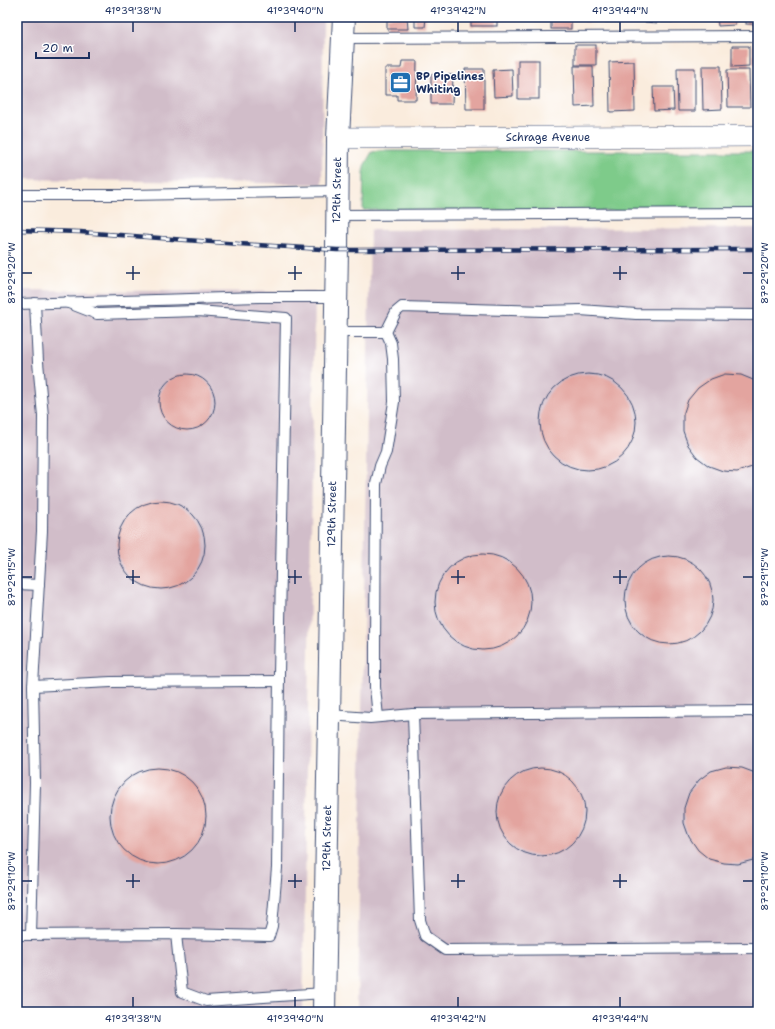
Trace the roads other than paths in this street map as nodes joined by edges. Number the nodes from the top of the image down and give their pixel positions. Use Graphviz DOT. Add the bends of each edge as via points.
graph roads {
  1 [pos="343,27"];
  2 [pos="758,36"];
  3 [pos="758,136"];
  4 [pos="338,138"];
  5 [pos="337,192"];
  6 [pos="17,195"];
  7 [pos="758,213"];
  8 [pos="336,215"];
  9 [pos="335,297"];
  10 [pos="66,302"];
  11 [pos="36,303"];
  12 [pos="17,304"];
  13 [pos="758,315"];
  14 [pos="335,332"];
  15 [pos="386,332"];
  16 [pos="17,584"];
  17 [pos="39,585"];
  18 [pos="279,681"];
  19 [pos="34,686"];
  20 [pos="758,711"];
  21 [pos="413,714"];
  22 [pos="329,715"];
  23 [pos="378,717"];
  24 [pos="176,934"];
  25 [pos="17,935"];
  26 [pos="31,935"];
  27 [pos="758,948"];
  28 [pos="324,1002"];
  1 -- 2 [label="lane"];
  1 -- 4 [label="main road, 129th Street"];
  3 -- 4 [label="street, Schrage Avenue"];
  4 -- 5 [label="main road, 129th Street"];
  5 -- 6 [label="lane"];
  5 -- 8 [label="main road, 129th Street"];
  7 -- 8 [label="lane"];
  8 -- 9 [label="main road, 129th Street"];
  9 -- 10 [label="lane"];
  9 -- 14 [label="main road, 129th Street"];
  10 -- 11 [label="lane"];
  10 -- 18 [label="lane" via="97,314 198,312 286,318"];
  11 -- 12 [label="lane"];
  11 -- 17 [label="lane" via="43,416"];
  13 -- 15 [label="lane" via="402,307 396,312"];
  14 -- 15 [label="lane"];
  14 -- 22 [label="main road, 129th Street"];
  15 -- 23 [label="lane" via="394,359 394,402 386,452 376,484 374,648"];
  16 -- 17 [label="lane"];
  17 -- 19 [label="lane"];
  18 -- 19 [label="lane" via="111,682"];
  18 -- 24 [label="lane" via="277,868 269,936"];
  19 -- 26 [label="lane" via="35,783"];
  20 -- 21 [label="lane"];
  21 -- 23 [label="lane"];
  21 -- 27 [label="lane" via="420,920 425,936 445,950"];
  22 -- 23 [label="lane"];
  22 -- 28 [label="main road, 129th Street"];
  24 -- 26 [label="lane"];
  24 -- 28 [label="lane" via="182,992 206,1001"];
  25 -- 26 [label="lane"];
}
